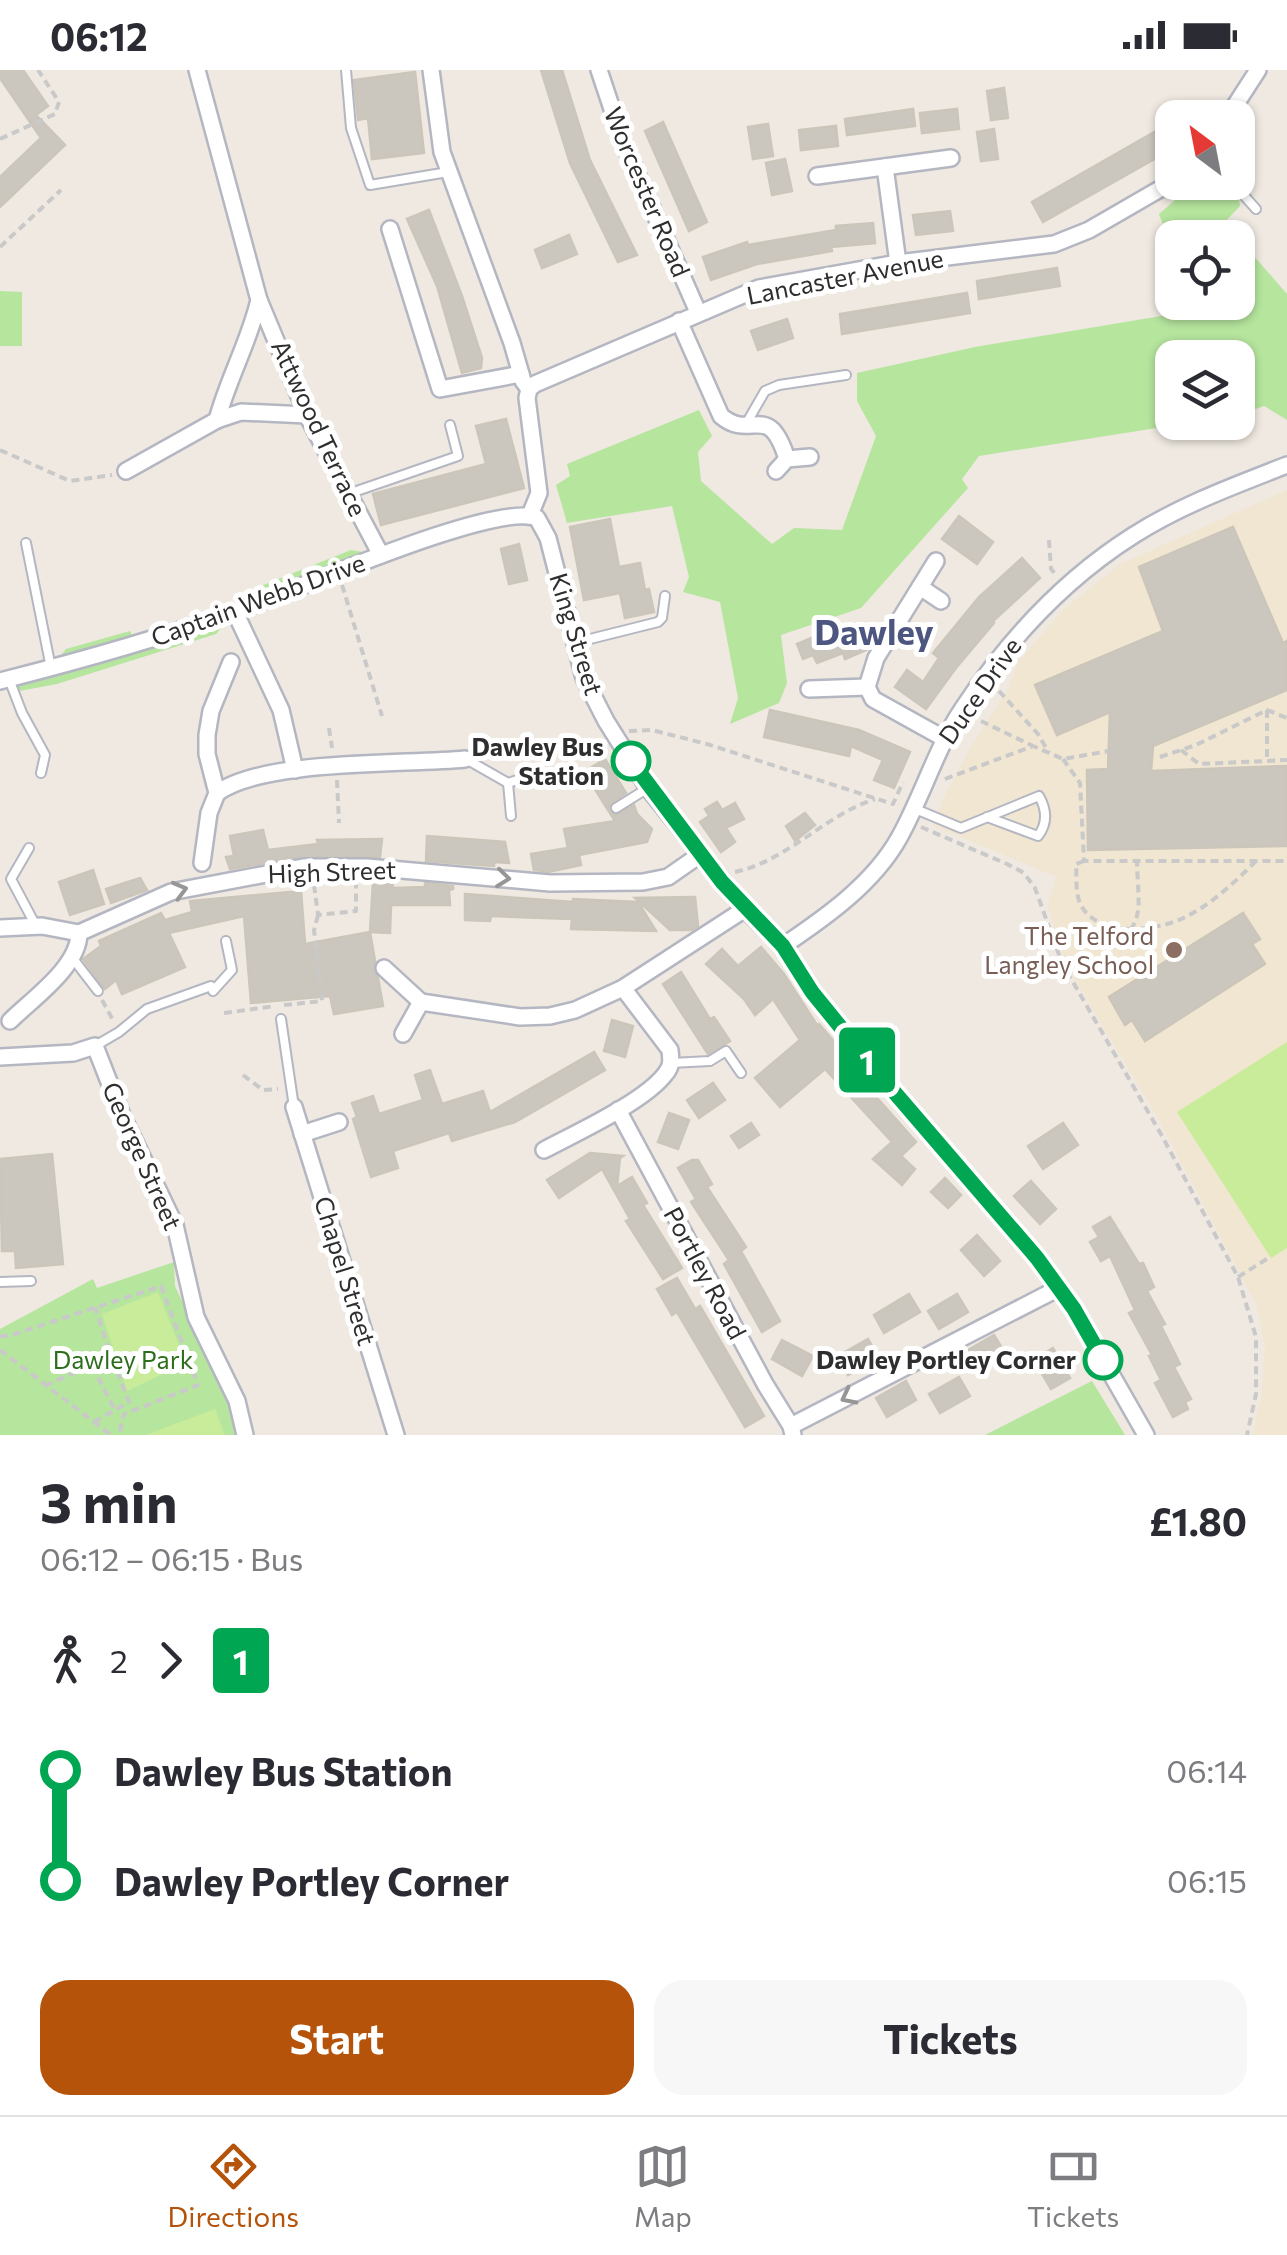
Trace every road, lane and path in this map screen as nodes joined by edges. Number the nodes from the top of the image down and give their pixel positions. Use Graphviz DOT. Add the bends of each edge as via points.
graph roads {
  1 [pos="38,70"];
  2 [pos="197,70"];
  3 [pos="346,70"];
  4 [pos="431,70"];
  5 [pos="599,70"];
  6 [pos="1258,70"];
  7 [pos="1239,100"];
  8 [pos="0,140"];
  9 [pos="950,158"];
  10 [pos="885,167"];
  11 [pos="448,172"];
  12 [pos="816,176"];
  13 [pos="60,190"];
  14 [pos="1155,192"];
  15 [pos="1248,200"];
  16 [pos="1256,209"];
  17 [pos="390,230"];
  18 [pos="0,247"];
  19 [pos="898,263"];
  20 [pos="260,300"];
  21 [pos="698,312"];
  22 [pos="678,320"];
  23 [pos="520,374"];
  24 [pos="846,375"];
  25 [pos="529,389"];
  26 [pos="308,415"];
  27 [pos="218,420"];
  28 [pos="746,424"];
  29 [pos="450,426"];
  30 [pos="0,450"];
  31 [pos="810,457"];
  32 [pos="1287,464"];
  33 [pos="126,472"];
  34 [pos="348,494"];
  35 [pos="522,515"];
  36 [pos="1049,540"];
  37 [pos="26,543"];
  38 [pos="381,555"];
  39 [pos="936,561"];
  40 [pos="338,571"];
  41 [pos="920,587"];
  42 [pos="1066,588"];
  43 [pos="665,596"];
  44 [pos="941,601"];
  45 [pos="235,612"];
  46 [pos="574,644"];
  47 [pos="231,662"];
  48 [pos="51,668"];
  49 [pos="4,680"];
  50 [pos="866,686"];
  51 [pos="810,688"];
  52 [pos="998,691"];
  53 [pos="1267,710"];
  54 [pos="382,716"];
  55 [pos="1287,718"];
  56 [pos="980,721"];
  57 [pos="626,731"];
  58 [pos="945,739"];
  59 [pos="1032,746"];
  60 [pos="1109,750"];
  61 [pos="1182,750"];
  62 [pos="1049,753"];
  63 [pos="1160,757"];
  64 [pos="466,759"];
  65 [pos="1063,759"];
  66 [pos="1287,760"];
  67 [pos="1267,761"];
  68 [pos="326,768"];
  69 [pos="295,770"];
  70 [pos="41,773"];
  71 [pos="528,776"];
  72 [pos="941,781"];
  73 [pos="903,782"];
  74 [pos="508,783"];
  75 [pos="648,788"];
  76 [pos="217,793"];
  77 [pos="875,798"];
  78 [pos="616,808"];
  79 [pos="913,808"];
  80 [pos="511,816"];
  81 [pos="987,817"];
  82 [pos="339,823"];
  83 [pos="921,827"];
  84 [pos="29,848"];
  85 [pos="701,854"];
  86 [pos="1084,861"];
  87 [pos="1137,861"];
  88 [pos="1256,861"];
  89 [pos="1287,861"];
  90 [pos="202,862"];
  91 [pos="733,872"];
  92 [pos="356,878"];
  93 [pos="314,880"];
  94 [pos="745,910"];
  95 [pos="318,915"];
  96 [pos="36,926"];
  97 [pos="0,928"];
  98 [pos="1135,928"];
  99 [pos="78,934"];
  100 [pos="226,942"];
  101 [pos="783,946"];
  102 [pos="71,956"];
  103 [pos="1102,956"];
  104 [pos="384,968"];
  105 [pos="623,988"];
  106 [pos="98,991"];
  107 [pos="421,1002"];
  108 [pos="224,1013"];
  109 [pos="281,1019"];
  110 [pos="10,1021"];
  111 [pos="119,1032"];
  112 [pos="403,1034"];
  113 [pos="95,1046"];
  114 [pos="0,1057"];
  115 [pos="671,1063"];
  116 [pos="741,1073"];
  117 [pos="243,1075"];
  118 [pos="293,1087"];
  119 [pos="294,1107"];
  120 [pos="618,1110"];
  121 [pos="338,1122"];
  122 [pos="302,1134"];
  123 [pos="544,1150"];
  124 [pos="1270,1257"];
  125 [pos="1238,1276"];
  126 [pos="31,1281"];
  127 [pos="0,1282"];
  128 [pos="1060,1288"];
  129 [pos="95,1306"];
  130 [pos="0,1336"];
  131 [pos="0,1350"];
  132 [pos="112,1356"];
  133 [pos="92,1365"];
  134 [pos="45,1386"];
  135 [pos="115,1410"];
  136 [pos="94,1422"];
  137 [pos="792,1430"];
  138 [pos="111,1435"];
  139 [pos="119,1435"];
  140 [pos="246,1435"];
  141 [pos="396,1435"];
  142 [pos="1146,1435"];
  143 [pos="1247,1435"];
  1 -- 8 [label="path" via="59,102 54,114"];
  2 -- 20 [label="street, Attwood Terrace"];
  3 -- 11 [label="lane" via="352,128 370,185"];
  4 -- 11 [label="street"];
  5 -- 21 [label="street, Worcester Road" via="623,142"];
  6 -- 7 [label="street"];
  9 -- 10 [label="street"];
  10 -- 12 [label="street"];
  10 -- 19 [label="street"];
  11 -- 23 [label="street"];
  13 -- 18 [label="path"];
  14 -- 19 [label="street, Lancaster Avenue" via="1054,244"];
  15 -- 16 [label="lane"];
  17 -- 23 [label="street" via="440,389"];
  19 -- 21 [label="street, Lancaster Avenue" via="758,288"];
  20 -- 26 [label="street, Attwood Terrace"];
  20 -- 27 [label="street, Attwood Terrace"];
  21 -- 22 [label="street, Lancaster Avenue"];
  22 -- 25 [label="street, Lancaster Avenue"];
  22 -- 28 [label="street" via="714,406 728,422"];
  23 -- 25 [label="street"];
  24 -- 28 [label="lane" via="765,391"];
  25 -- 35 [label="street" via="539,493"];
  26 -- 27 [label="street" via="241,412"];
  26 -- 34 [label="street, Attwood Terrace"];
  27 -- 33 [label="street"];
  28 -- 31 [label="street" via="780,434 782,465"];
  29 -- 34 [label="lane" via="458,456"];
  30 -- 33 [label="path" via="70,481"];
  32 -- 42 [label="street, Duce Drive" via="1189,498"];
  34 -- 38 [label="street, Attwood Terrace"];
  35 -- 38 [label="street, Captain Webb Drive"];
  35 -- 46 [label="street, King Street" via="538,518 548,538"];
  36 -- 42 [label="path" via="1051,569"];
  37 -- 48 [label="lane"];
  38 -- 40 [label="street, Captain Webb Drive"];
  39 -- 41 [label="street"];
  40 -- 45 [label="street, Captain Webb Drive"];
  40 -- 54 [label="path"];
  41 -- 44 [label="street"];
  41 -- 50 [label="street"];
  42 -- 58 [label="street, Duce Drive" via="1008,646"];
  43 -- 46 [label="lane" via="658,622"];
  45 -- 48 [label="street, Captain Webb Drive"];
  45 -- 69 [label="street" via="280,710"];
  46 -- 75 [label="street, King Street" via="589,690"];
  47 -- 76 [label="street" via="207,735"];
  48 -- 49 [label="street, Captain Webb Drive"];
  49 -- 70 [label="lane" via="45,755"];
  50 -- 51 [label="street"];
  50 -- 58 [label="street" via="873,699"];
  52 -- 62 [label="path"];
  53 -- 55 [label="path"];
  53 -- 61 [label="path"];
  53 -- 67 [label="path"];
  56 -- 59 [label="path"];
  57 -- 77 [label="path" via="652,730 707,744"];
  58 -- 79 [label="street, Duce Drive"];
  59 -- 62 [label="path"];
  59 -- 72 [label="path"];
  60 -- 65 [label="path"];
  61 -- 63 [label="path"];
  61 -- 67 [label="path" via="1199,764"];
  62 -- 65 [label="path"];
  64 -- 68 [label="street"];
  64 -- 74 [label="lane"];
  65 -- 86 [label="path" via="1080,783"];
  66 -- 67 [label="path"];
  68 -- 69 [label="street"];
  68 -- 82 [label="path" via="338,778"];
  69 -- 76 [label="street" via="238,780"];
  71 -- 74 [label="lane"];
  73 -- 77 [label="path" via="893,804"];
  74 -- 80 [label="lane"];
  75 -- 78 [label="lane"];
  75 -- 85 [label="street, King Street"];
  76 -- 90 [label="street"];
  77 -- 91 [label="path" via="828,820 790,850"];
  79 -- 81 [label="lane" via="961,828"];
  79 -- 101 [label="street, Duce Drive" via="868,879"];
  81 -- 81 [label="lane" via="1039,796 1045,808 1038,836"];
  83 -- 125 [label="path" via="1024,873 1035,888 1062,963"];
  84 -- 96 [label="lane" via="10,879"];
  85 -- 94 [label="street, King Street"];
  99 -- 85 [label="street, High Street, one-way" via="171,892 303,867 550,883 643,882 668,878"];
  86 -- 87 [label="path"];
  86 -- 98 [label="path" via="1076,864 1083,909 1112,927"];
  87 -- 88 [label="path"];
  87 -- 98 [label="path"];
  88 -- 89 [label="path"];
  88 -- 98 [label="path" via="1180,920"];
  92 -- 95 [label="path" via="356,910"];
  93 -- 95 [label="path"];
  94 -- 101 [label="street, King Street"];
  94 -- 105 [label="street"];
  95 -- 108 [label="path" via="322,1001"];
  96 -- 97 [label="street"];
  96 -- 99 [label="street"];
  98 -- 103 [label="path"];
  99 -- 102 [label="street"];
  100 -- 111 [label="lane" via="232,970 212,988 147,1009"];
  101 -- 128 [label="street, King Street" via="812,992"];
  102 -- 106 [label="lane"];
  102 -- 110 [label="street"];
  104 -- 107 [label="street"];
  105 -- 107 [label="street" via="550,1016"];
  105 -- 115 [label="street" via="670,1050"];
  106 -- 111 [label="path"];
  107 -- 112 [label="street"];
  109 -- 118 [label="lane"];
  111 -- 113 [label="lane"];
  113 -- 114 [label="street" via="73,1054"];
  113 -- 140 [label="street, George Street" via="176,1225 196,1316"];
  115 -- 116 [label="lane" via="710,1061 726,1051"];
  115 -- 120 [label="street"];
  117 -- 118 [label="path" via="263,1090"];
  118 -- 119 [label="lane"];
  119 -- 122 [label="street, Chapel Street"];
  120 -- 123 [label="street"];
  120 -- 137 [label="street, Portley Road"];
  121 -- 122 [label="street"];
  122 -- 141 [label="street, Chapel Street"];
  124 -- 125 [label="path"];
  125 -- 143 [label="path" via="1257,1350"];
  126 -- 127 [label="lane"];
  128 -- 137 [label="street, one-way"];
  128 -- 142 [label="street, King Street"];
  129 -- 130 [label="path"];
  129 -- 132 [label="path"];
  129 -- 139 [label="path" via="161,1286 198,1385 124,1414"];
  131 -- 134 [label="path"];
  132 -- 133 [label="path"];
  132 -- 135 [label="path" via="129,1402"];
  133 -- 134 [label="path"];
  133 -- 135 [label="path"];
  134 -- 136 [label="path"];
  135 -- 136 [label="path"];
  136 -- 138 [label="path"];
}
